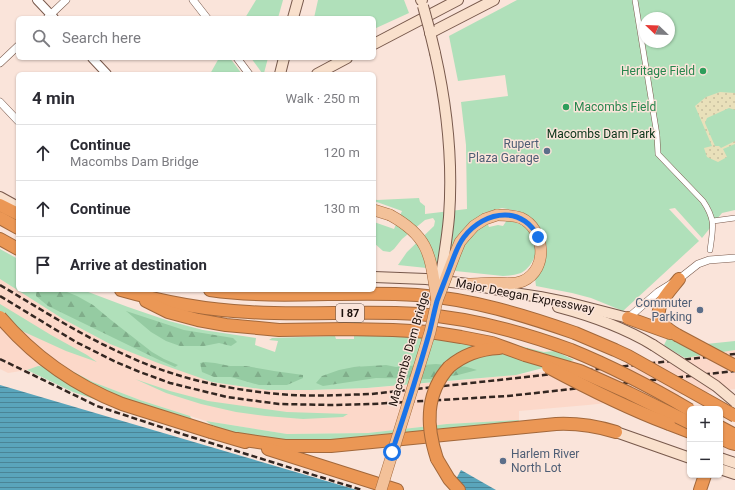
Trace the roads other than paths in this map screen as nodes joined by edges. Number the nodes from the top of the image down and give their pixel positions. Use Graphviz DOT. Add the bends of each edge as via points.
graph roads {
  1 [pos="37,0"];
  2 [pos="66,0"];
  3 [pos="193,0"];
  4 [pos="298,0"];
  5 [pos="458,0"];
  6 [pos="494,0"];
  7 [pos="635,0"];
  8 [pos="422,2"];
  9 [pos="49,16"];
  10 [pos="51,16"];
  11 [pos="205,16"];
  12 [pos="294,16"];
  13 [pos="430,31"];
  14 [pos="376,43"];
  15 [pos="16,48"];
  16 [pos="94,60"];
  17 [pos="238,60"];
  18 [pos="284,60"];
  19 [pos="340,60"];
  20 [pos="0,63"];
  21 [pos="105,72"];
  22 [pos="247,72"];
  23 [pos="280,72"];
  24 [pos="320,72"];
  25 [pos="0,102"];
  26 [pos="16,119"];
  27 [pos="0,197"];
  28 [pos="0,205"];
  29 [pos="16,206"];
  30 [pos="376,211"];
  31 [pos="16,213"];
  32 [pos="0,218"];
  33 [pos="735,218"];
  34 [pos="713,222"];
  35 [pos="16,227"];
  36 [pos="0,239"];
  37 [pos="16,248"];
  38 [pos="710,250"];
  39 [pos="735,258"];
  40 [pos="376,277"];
  41 [pos="679,279"];
  42 [pos="468,284"];
  43 [pos="126,292"];
  44 [pos="128,292"];
  45 [pos="230,292"];
  46 [pos="514,293"];
  47 [pos="437,301"];
  48 [pos="0,317"];
  49 [pos="628,318"];
  50 [pos="661,326"];
  51 [pos="430,332"];
  52 [pos="508,348"];
  53 [pos="526,354"];
  54 [pos="735,366"];
  55 [pos="735,402"];
  56 [pos="687,408"];
  57 [pos="735,416"];
  58 [pos="687,422"];
  59 [pos="723,429"];
  60 [pos="687,431"];
  61 [pos="616,432"];
  62 [pos="735,435"];
  63 [pos="237,439"];
  64 [pos="723,439"];
  65 [pos="735,444"];
  66 [pos="723,445"];
  67 [pos="735,449"];
  68 [pos="687,457"];
  69 [pos="723,459"];
  70 [pos="735,463"];
  71 [pos="723,469"];
  72 [pos="735,474"];
  73 [pos="704,478"];
  74 [pos="381,490"];
  75 [pos="397,490"];
  76 [pos="460,490"];
  77 [pos="700,490"];
  1 -- 9 [label="street"];
  2 -- 10 [label="street"];
  3 -- 11 [label="street"];
  4 -- 12 [label="main road"];
  5 -- 14 [label="main road"];
  6 -- 13 [label="main road"];
  7 -- 34 [label="street" via="658,154 703,201"];
  8 -- 13 [label="main road, Macombs Dam Bridge, bridge"];
  13 -- 47 [label="main road, Macombs Dam Bridge, bridge" via="441,81 450,154 448,223"];
  15 -- 20 [label="street"];
  16 -- 21 [label="street"];
  17 -- 22 [label="street"];
  18 -- 23 [label="main road"];
  19 -- 24 [label="main road"];
  25 -- 26 [label="street"];
  27 -- 29 [label="main road"];
  28 -- 31 [label="highway"];
  30 -- 47 [label="main road, bridge" via="390,215 409,227 424,245 429,256"];
  32 -- 35 [label="highway"];
  33 -- 34 [label="street"];
  34 -- 38 [label="street"];
  36 -- 37 [label="highway"];
  39 -- 41 [label="street" via="709,260 698,264"];
  40 -- 42 [label="main road, Major Deegan Expressway"];
  41 -- 49 [label="street" via="658,292"];
  41 -- 50 [label="highway" via="663,299 659,309"];
  42 -- 46 [label="main road, Major Deegan Expressway"];
  42 -- 47 [label="main road, bridge" via="519,282 528,278 538,265 541,255 541,247 533,228 521,218 509,215 497,215 479,222 460,242"];
  43 -- 51 [label="highway" via="168,312 219,324 271,329"];
  44 -- 56 [label="highway, I 87, bridge" via="219,310 392,313 469,321 571,350 621,372"];
  45 -- 57 [label="highway, Major Deegan Expressway / I 87, bridge" via="265,295 417,295 496,309 542,322 615,350"];
  46 -- 49 [label="main road, Major Deegan Expressway" via="570,303"];
  46 -- 55 [label="main road, bridge" via="606,322 631,333 716,386"];
  47 -- 51 [label="main road, Macombs Dam Bridge, bridge"];
  48 -- 63 [label="highway, bridge" via="37,354 85,387 122,404"];
  49 -- 50 [label="highway"];
  50 -- 54 [label="highway, bridge"];
  51 -- 52 [label="highway"];
  51 -- 74 [label="main road, Macombs Dam Bridge, bridge"];
  52 -- 53 [label="highway"];
  52 -- 76 [label="highway, bridge" via="478,351 462,357 442,374 434,390 429,420 433,445 442,468"];
  53 -- 58 [label="highway, bridge" via="580,371"];
  53 -- 60 [label="highway, bridge" via="577,383"];
  59 -- 62 [label="highway"];
  61 -- 63 [label="highway" via="588,425 556,424 318,447 285,446"];
  61 -- 68 [label="main road"];
  63 -- 75 [label="highway"];
  64 -- 65 [label="highway"];
  66 -- 67 [label="highway"];
  69 -- 70 [label="main road"];
  71 -- 72 [label="main road"];
  73 -- 77 [label="highway"];
}
